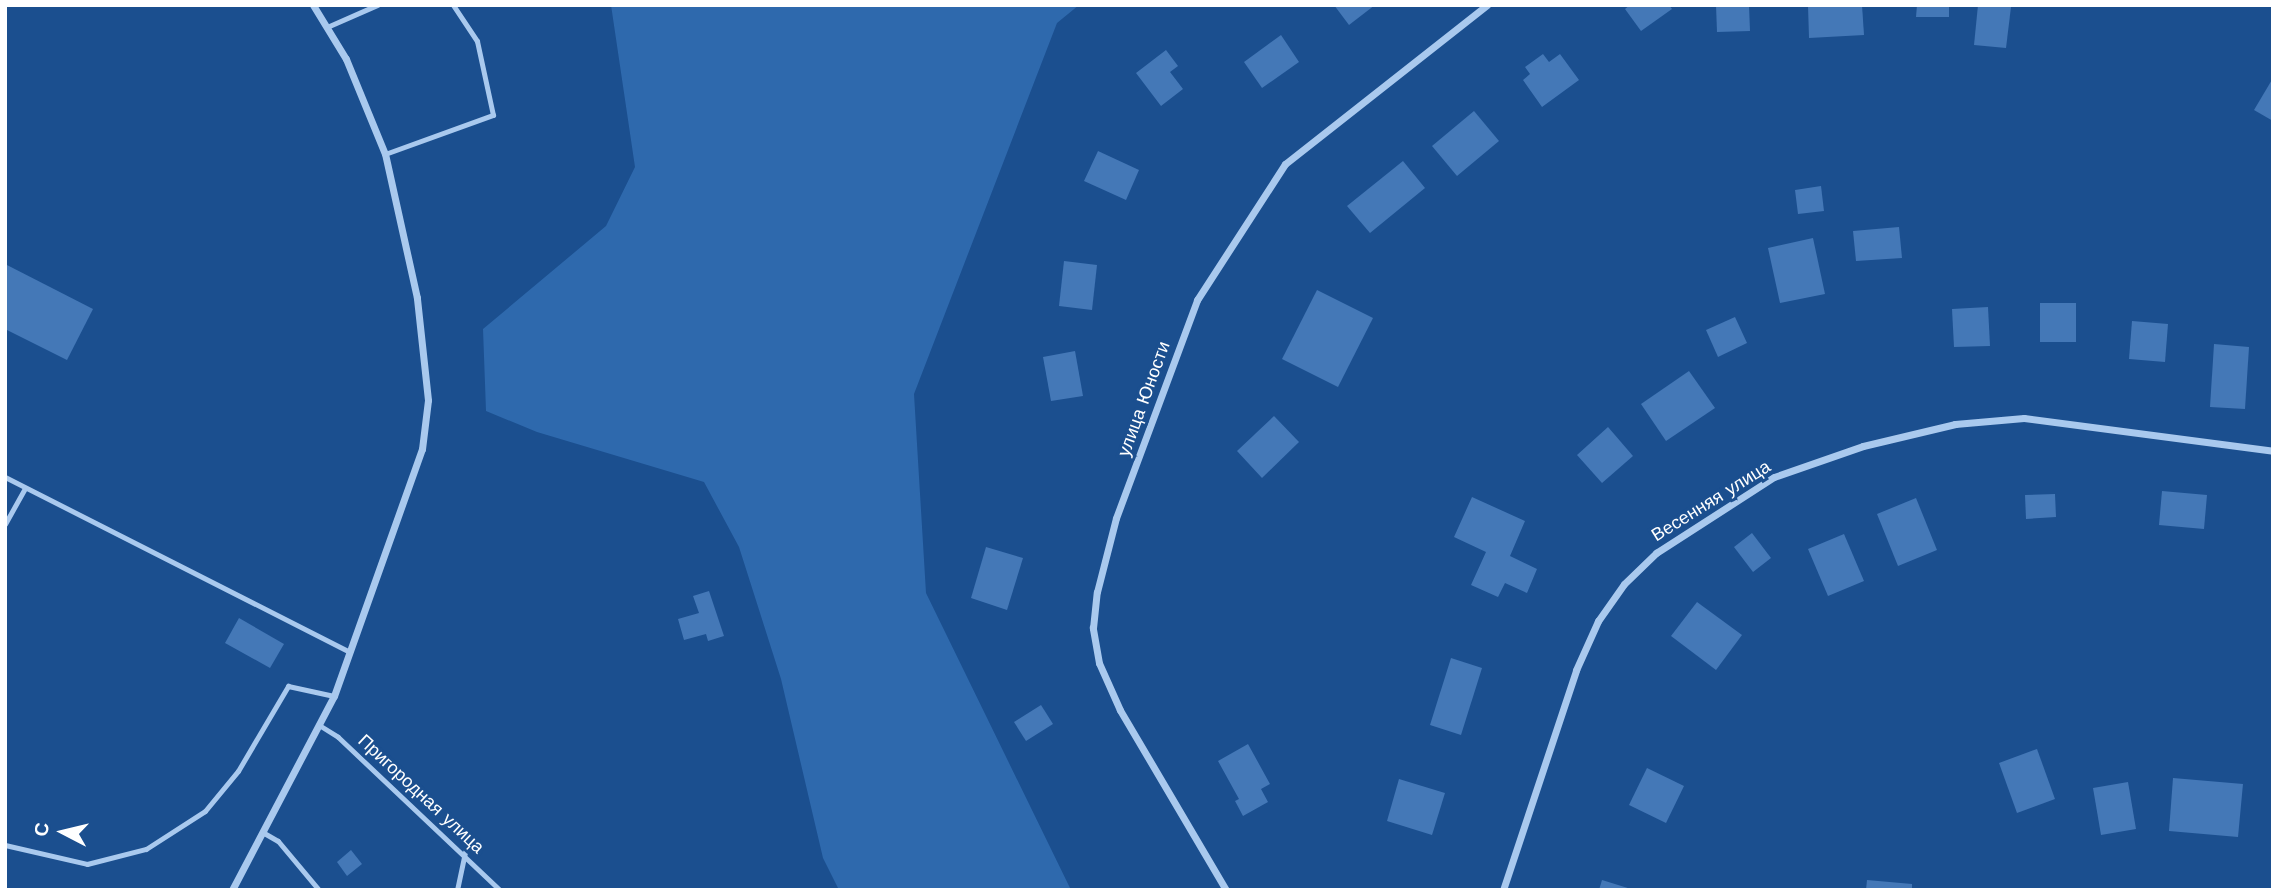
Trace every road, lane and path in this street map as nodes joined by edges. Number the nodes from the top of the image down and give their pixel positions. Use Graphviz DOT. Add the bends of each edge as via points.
graph roads {
  1 [pos="313,5"];
  2 [pos="376,5"];
  3 [pos="453,5"];
  4 [pos="1487,5"];
  5 [pos="327,27"];
  6 [pos="385,154"];
  7 [pos="2273,451"];
  8 [pos="5,477"];
  9 [pos="25,488"];
  10 [pos="5,524"];
  11 [pos="348,651"];
  12 [pos="334,696"];
  13 [pos="318,725"];
  14 [pos="264,834"];
  15 [pos="5,845"];
  16 [pos="465,852"];
  17 [pos="232,890"];
  18 [pos="318,890"];
  19 [pos="457,890"];
  20 [pos="500,890"];
  21 [pos="1226,890"];
  22 [pos="1503,890"];
  1 -- 5 [label="street"];
  2 -- 5 [label="lane"];
  3 -- 6 [label="lane" via="477,41 493,116"];
  4 -- 21 [label="street, улица Юности" via="1285,164 1197,300 1116,518 1097,592 1093,628 1099,663 1120,710"];
  5 -- 6 [label="street"];
  6 -- 11 [label="street" via="417,298 428,400 422,449"];
  7 -- 22 [label="street, Весенняя улица" via="2024,418 1955,424 1863,446 1774,477 1656,552 1624,584 1598,621 1576,670"];
  8 -- 9 [label="lane"];
  9 -- 10 [label="lane"];
  9 -- 11 [label="lane"];
  11 -- 12 [label="street"];
  12 -- 13 [label="street"];
  12 -- 15 [label="lane" via="288,686 238,771 205,811 146,849 87,864"];
  13 -- 14 [label="street"];
  13 -- 16 [label="lane, Пригородная улица" via="338,737"];
  14 -- 17 [label="street"];
  14 -- 18 [label="lane" via="278,841"];
  16 -- 19 [label="lane"];
  16 -- 20 [label="lane, Пригородная улица"];
}
